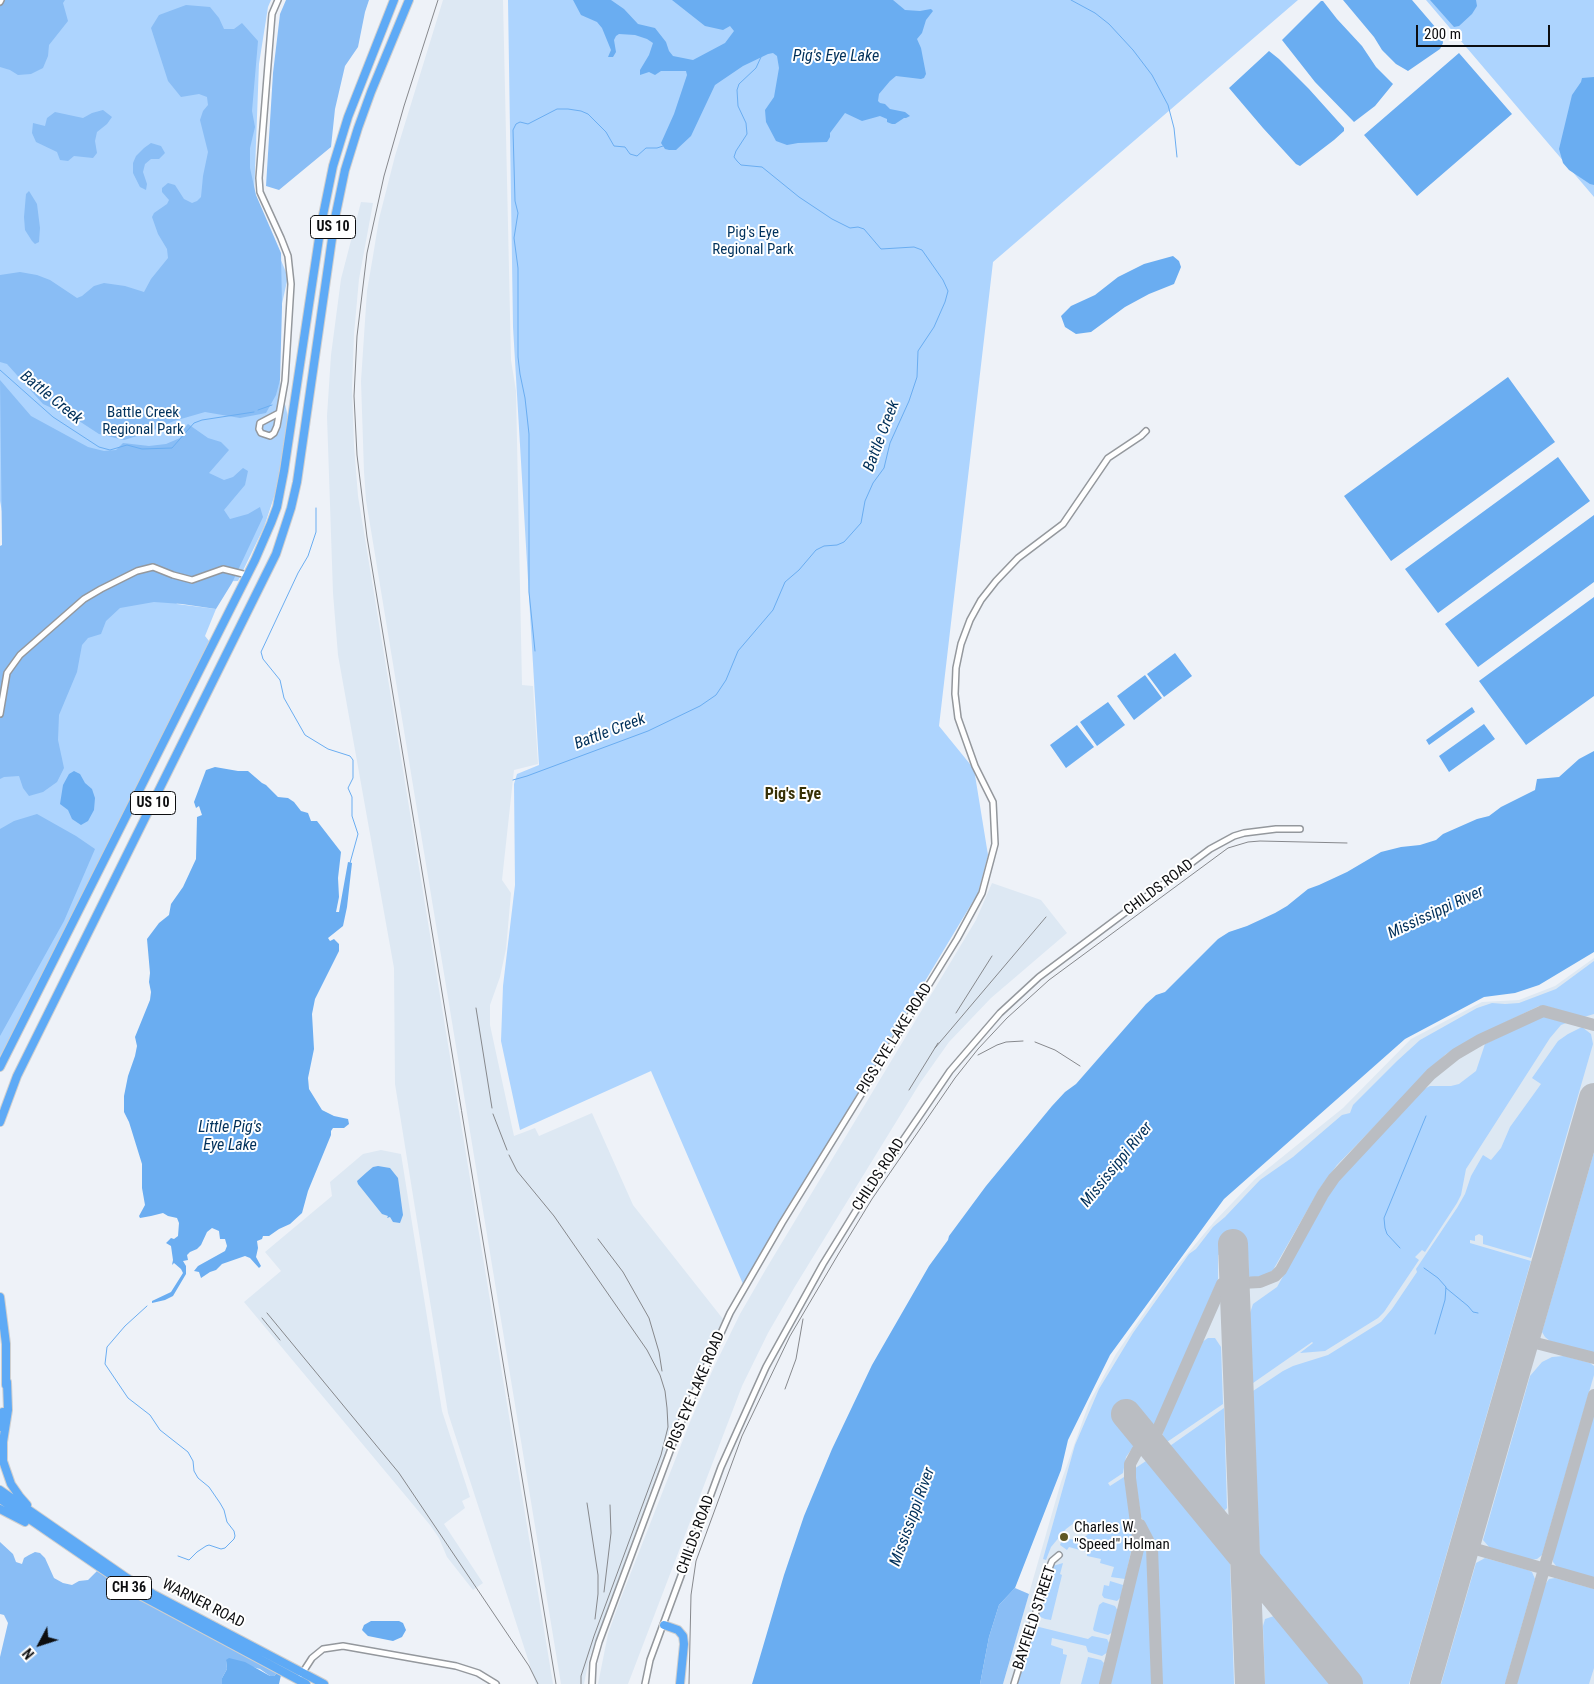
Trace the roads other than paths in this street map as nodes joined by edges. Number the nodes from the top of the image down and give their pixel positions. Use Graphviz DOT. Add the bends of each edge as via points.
graph roads {
  1 [pos="278,0"];
  2 [pos="394,0"];
  3 [pos="409,0"];
  4 [pos="279,414"];
  5 [pos="1146,431"];
  6 [pos="247,576"];
  7 [pos="0,714"];
  8 [pos="1300,829"];
  9 [pos="0,1067"];
  10 [pos="0,1122"];
  11 [pos="0,1297"];
  12 [pos="7,1382"];
  13 [pos="0,1427"];
  14 [pos="0,1490"];
  15 [pos="0,1499"];
  16 [pos="0,1509"];
  17 [pos="52,1535"];
  18 [pos="74,1541"];
  19 [pos="1059,1555"];
  20 [pos="664,1625"];
  21 [pos="302,1679"];
  22 [pos="324,1684"];
  23 [pos="496,1684"];
  24 [pos="592,1684"];
  25 [pos="645,1684"];
  26 [pos="680,1684"];
  27 [pos="1014,1684"];
  1 -- 4 [label="street" via="272,14 259,178 260,192 288,256 291,284 286,372"];
  2 -- 6 [label="highway, US 10" via="348,117 332,173 277,507"];
  3 -- 10 [label="highway, US 10" via="371,92 345,170 335,218 297,482 280,540 265,579 17,1076"];
  4 -- 4 [label="street" via="260,423 261,433 273,435"];
  5 -- 24 [label="street, PIGS EYE LAKE ROAD" via="1108,458 1062,524 1018,558 981,600 970,620 956,668 955,694 958,718 975,766 993,802 995,844 982,892 730,1313 679,1427 598,1642"];
  6 -- 7 [label="street" via="223,569 192,580 153,567 137,571 101,589 84,599 20,655 7,673"];
  6 -- 9 [label="highway, US 10"];
  8 -- 20 [label="street, CHILDS ROAD" via="1244,833 1210,849 1038,977 966,1050 868,1190 774,1351 721,1467"];
  11 -- 12 [label="highway"];
  12 -- 13 [label="highway"];
  12 -- 18 [label="highway" via="8,1410 3,1453 8,1478 25,1503"];
  14 -- 18 [label="highway, WARNER ROAD / CH 36"];
  15 -- 17 [label="highway, WARNER ROAD / CH 36"];
  16 -- 17 [label="highway"];
  17 -- 21 [label="highway, WARNER ROAD / CH 36" via="148,1600"];
  18 -- 21 [label="highway, WARNER ROAD / CH 36" via="153,1594"];
  19 -- 27 [label="street, BAYFIELD STREET" via="1050,1566"];
  20 -- 25 [label="street, CHILDS ROAD"];
  20 -- 26 [label="highway" via="678,1630 683,1636"];
  21 -- 22 [label="highway, WARNER ROAD / CH 36"];
  21 -- 23 [label="street" via="312,1658 323,1649 343,1646 456,1666 478,1673"];
}
